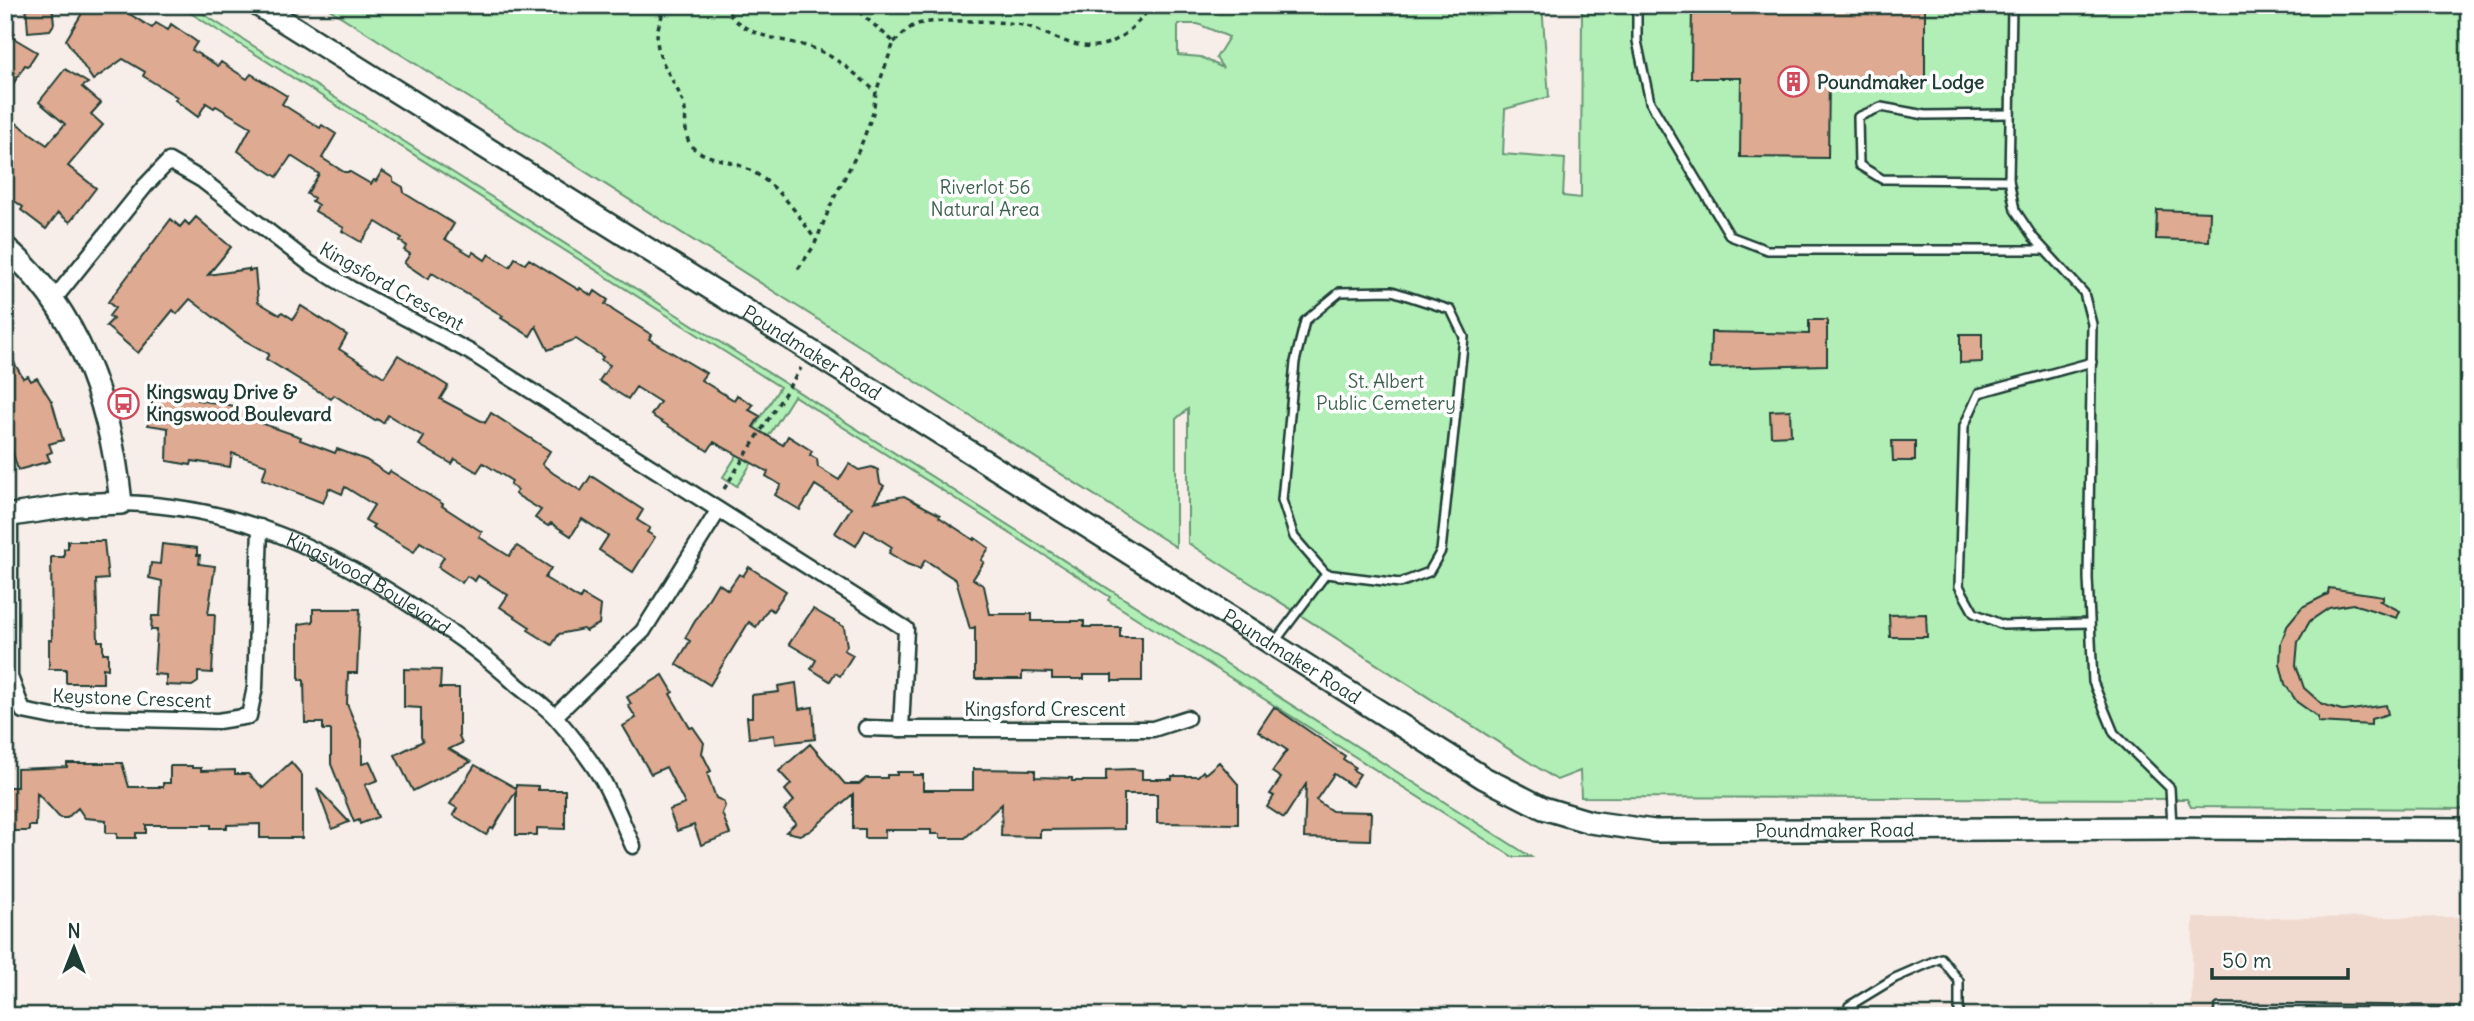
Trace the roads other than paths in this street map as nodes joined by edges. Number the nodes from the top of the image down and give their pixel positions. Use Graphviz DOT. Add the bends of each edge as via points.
graph roads {
  1 [pos="258,5"];
  2 [pos="1637,5"];
  3 [pos="2012,5"];
  4 [pos="2010,114"];
  5 [pos="2009,180"];
  6 [pos="5,247"];
  7 [pos="2044,250"];
  8 [pos="54,299"];
  9 [pos="2092,362"];
  10 [pos="121,503"];
  11 [pos="718,511"];
  12 [pos="7,516"];
  13 [pos="260,527"];
  14 [pos="1326,574"];
  15 [pos="2090,623"];
  16 [pos="1274,643"];
  17 [pos="555,716"];
  18 [pos="1187,718"];
  19 [pos="866,728"];
  20 [pos="901,729"];
  21 [pos="2172,828"];
  22 [pos="2469,829"];
  23 [pos="633,846"];
  24 [pos="1849,1006"];
  25 [pos="2469,1011"];
  26 [pos="1959,1016"];
  27 [pos="2218,1016"];
  1 -- 16 [label="street, Poundmaker Road"];
  2 -- 7 [label="lane" via="1637,41 1650,102 1730,236 1767,250"];
  3 -- 4 [label="lane"];
  4 -- 5 [label="lane"];
  4 -- 5 [label="lane" via="1925,115 1881,107 1858,117 1859,164 1882,180"];
  5 -- 7 [label="lane" via="2015,210"];
  6 -- 8 [label="street"];
  7 -- 9 [label="lane" via="2084,293 2092,324"];
  8 -- 10 [label="street" via="97,386 113,445"];
  8 -- 11 [label="street, Kingsford Crescent" via="169,161 202,180 340,283 470,352"];
  9 -- 15 [label="lane"];
  9 -- 15 [label="lane" via="1979,393 1964,426 1959,586 1974,613 2003,625"];
  10 -- 12 [label="street, Kingswood Boulevard"];
  10 -- 13 [label="street, Kingswood Boulevard" via="193,510"];
  11 -- 17 [label="street" via="643,631"];
  11 -- 20 [label="street, Kingsford Crescent" via="906,629"];
  12 -- 13 [label="street, Keystone Crescent" via="10,677 23,711 53,718 218,720 249,716 255,687"];
  13 -- 17 [label="street, Kingswood Boulevard" via="358,571 487,657"];
  14 -- 14 [label="lane" via="1401,583 1429,572 1441,551 1464,337 1451,310 1392,291 1340,292 1305,321 1295,362 1282,500 1294,537"];
  14 -- 16 [label="lane"];
  15 -- 21 [label="lane" via="2093,682 2114,733 2170,788"];
  16 -- 21 [label="street, Poundmaker Road" via="1484,778 1543,808 1590,822 1654,831"];
  17 -- 23 [label="street, Kingswood Boulevard" via="602,779"];
  18 -- 20 [label="street, Kingsford Crescent" via="1153,729"];
  19 -- 20 [label="street, Kingsford Crescent"];
  21 -- 22 [label="street, Poundmaker Road"];
  24 -- 26 [label="lane" via="1895,978 1941,958 1959,981"];
  25 -- 27 [label="lane" via="2218,1008"];
}
